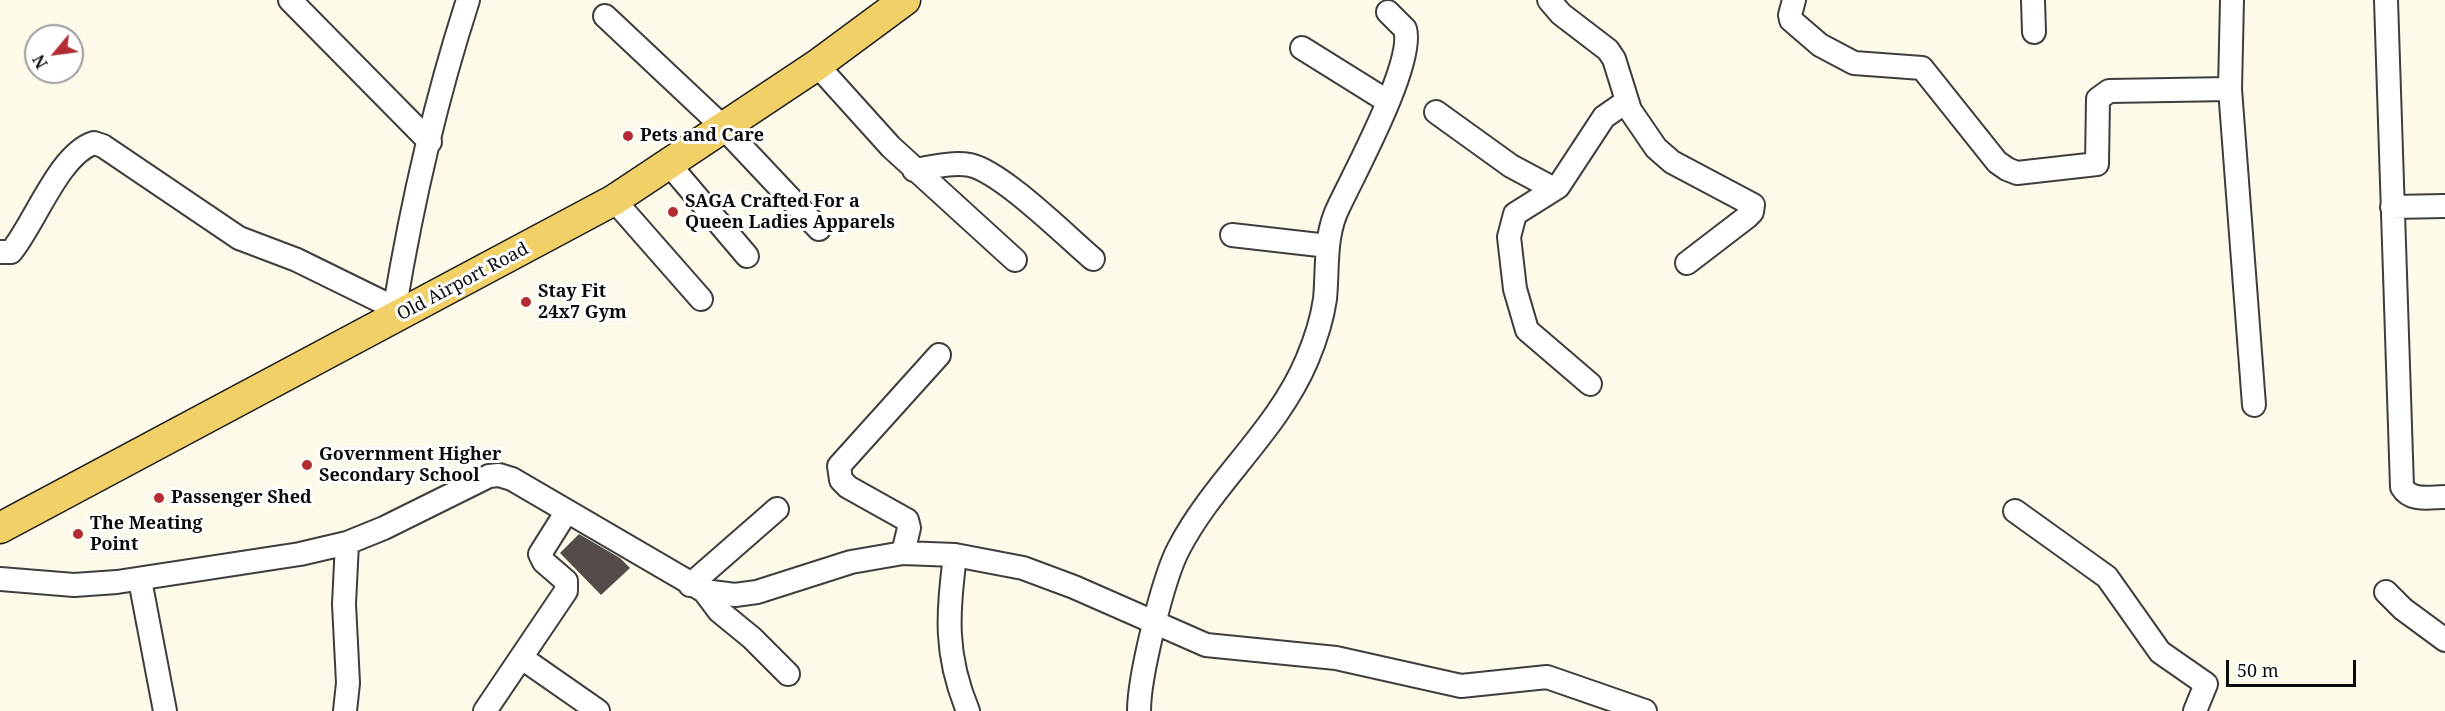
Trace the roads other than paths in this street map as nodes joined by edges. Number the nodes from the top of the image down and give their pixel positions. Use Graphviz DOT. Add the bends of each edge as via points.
graph roads {
  1 [pos="290,0"];
  2 [pos="468,0"];
  3 [pos="904,0"];
  4 [pos="1549,0"];
  5 [pos="1794,0"];
  6 [pos="2033,0"];
  7 [pos="2232,0"];
  8 [pos="2386,0"];
  9 [pos="1388,12"];
  10 [pos="605,16"];
  11 [pos="2034,32"];
  12 [pos="1302,48"];
  13 [pos="816,66"];
  14 [pos="2230,89"];
  15 [pos="1387,100"];
  16 [pos="1627,101"];
  17 [pos="1436,112"];
  18 [pos="722,126"];
  19 [pos="430,142"];
  20 [pos="668,163"];
  21 [pos="915,170"];
  22 [pos="1554,189"];
  23 [pos="614,200"];
  24 [pos="2445,206"];
  25 [pos="2392,207"];
  26 [pos="819,229"];
  27 [pos="1232,235"];
  28 [pos="1328,246"];
  29 [pos="0,252"];
  30 [pos="747,256"];
  31 [pos="1093,259"];
  32 [pos="1015,260"];
  33 [pos="1687,263"];
  34 [pos="701,299"];
  35 [pos="400,310"];
  36 [pos="939,355"];
  37 [pos="1590,384"];
  38 [pos="2254,405"];
  39 [pos="2445,497"];
  40 [pos="777,509"];
  41 [pos="567,511"];
  42 [pos="2015,512"];
  43 [pos="0,528"];
  44 [pos="347,543"];
  45 [pos="903,552"];
  46 [pos="955,555"];
  47 [pos="0,579"];
  48 [pos="140,580"];
  49 [pos="697,588"];
  50 [pos="2386,592"];
  51 [pos="1156,623"];
  52 [pos="2445,640"];
  53 [pos="522,658"];
  54 [pos="788,674"];
  55 [pos="165,711"];
  56 [pos="345,711"];
  57 [pos="485,711"];
  58 [pos="597,711"];
  59 [pos="968,711"];
  60 [pos="1139,711"];
  61 [pos="1645,711"];
  62 [pos="2195,711"];
  1 -- 19 [label="street"];
  2 -- 19 [label="street"];
  3 -- 13 [label="main road, Old Airport Road"];
  4 -- 16 [label="street" via="1608,50"];
  5 -- 14 [label="street" via="1791,20 1834,54 1865,66 1922,68 1997,162 2017,173 2097,164 2098,99 2109,91"];
  6 -- 11 [label="street"];
  7 -- 14 [label="street"];
  8 -- 25 [label="street"];
  9 -- 15 [label="street" via="1407,36"];
  10 -- 18 [label="street"];
  12 -- 15 [label="street"];
  13 -- 18 [label="main road, Old Airport Road"];
  13 -- 21 [label="street"];
  14 -- 38 [label="street"];
  15 -- 28 [label="street" via="1372,142 1338,207"];
  16 -- 22 [label="street" via="1604,117"];
  16 -- 33 [label="street" via="1646,135 1672,162 1753,205 1747,217"];
  17 -- 22 [label="street" via="1511,166"];
  18 -- 20 [label="main road, Old Airport Road"];
  18 -- 26 [label="street"];
  19 -- 35 [label="street" via="405,238"];
  20 -- 23 [label="main road, Old Airport Road"];
  20 -- 30 [label="street"];
  21 -- 31 [label="street" via="955,164 982,169"];
  21 -- 32 [label="street"];
  22 -- 37 [label="street" via="1515,214 1511,221 1515,289 1527,330"];
  23 -- 34 [label="street"];
  23 -- 35 [label="main road, Old Airport Road"];
  24 -- 25 [label="street"];
  25 -- 39 [label="street" via="2402,487 2414,497"];
  27 -- 28 [label="street"];
  28 -- 51 [label="street" via="1324,302 1307,360 1281,409 1179,549"];
  29 -- 35 [label="street" via="11,252 59,176 79,151 94,143 238,238 297,260"];
  35 -- 43 [label="main road, Old Airport Road"];
  36 -- 45 [label="street" via="839,466 841,480 848,487 907,520"];
  40 -- 49 [label="street"];
  41 -- 44 [label="street" via="512,478 489,476"];
  41 -- 49 [label="street"];
  41 -- 53 [label="street" via="540,554 566,582 566,591"];
  42 -- 62 [label="street" via="2107,578 2160,652 2206,684"];
  44 -- 48 [label="street"];
  44 -- 56 [label="street"];
  45 -- 46 [label="street"];
  45 -- 49 [label="street" via="851,562 757,592 735,595"];
  46 -- 51 [label="street" via="1023,568"];
  46 -- 59 [label="street" via="950,594 950,657"];
  47 -- 48 [label="street" via="74,585"];
  48 -- 55 [label="street"];
  49 -- 54 [label="street"];
  50 -- 52 [label="street"];
  51 -- 60 [label="street"];
  51 -- 61 [label="street" via="1206,645 1336,658 1461,686 1547,676"];
  53 -- 57 [label="street"];
  53 -- 58 [label="street"];
}
